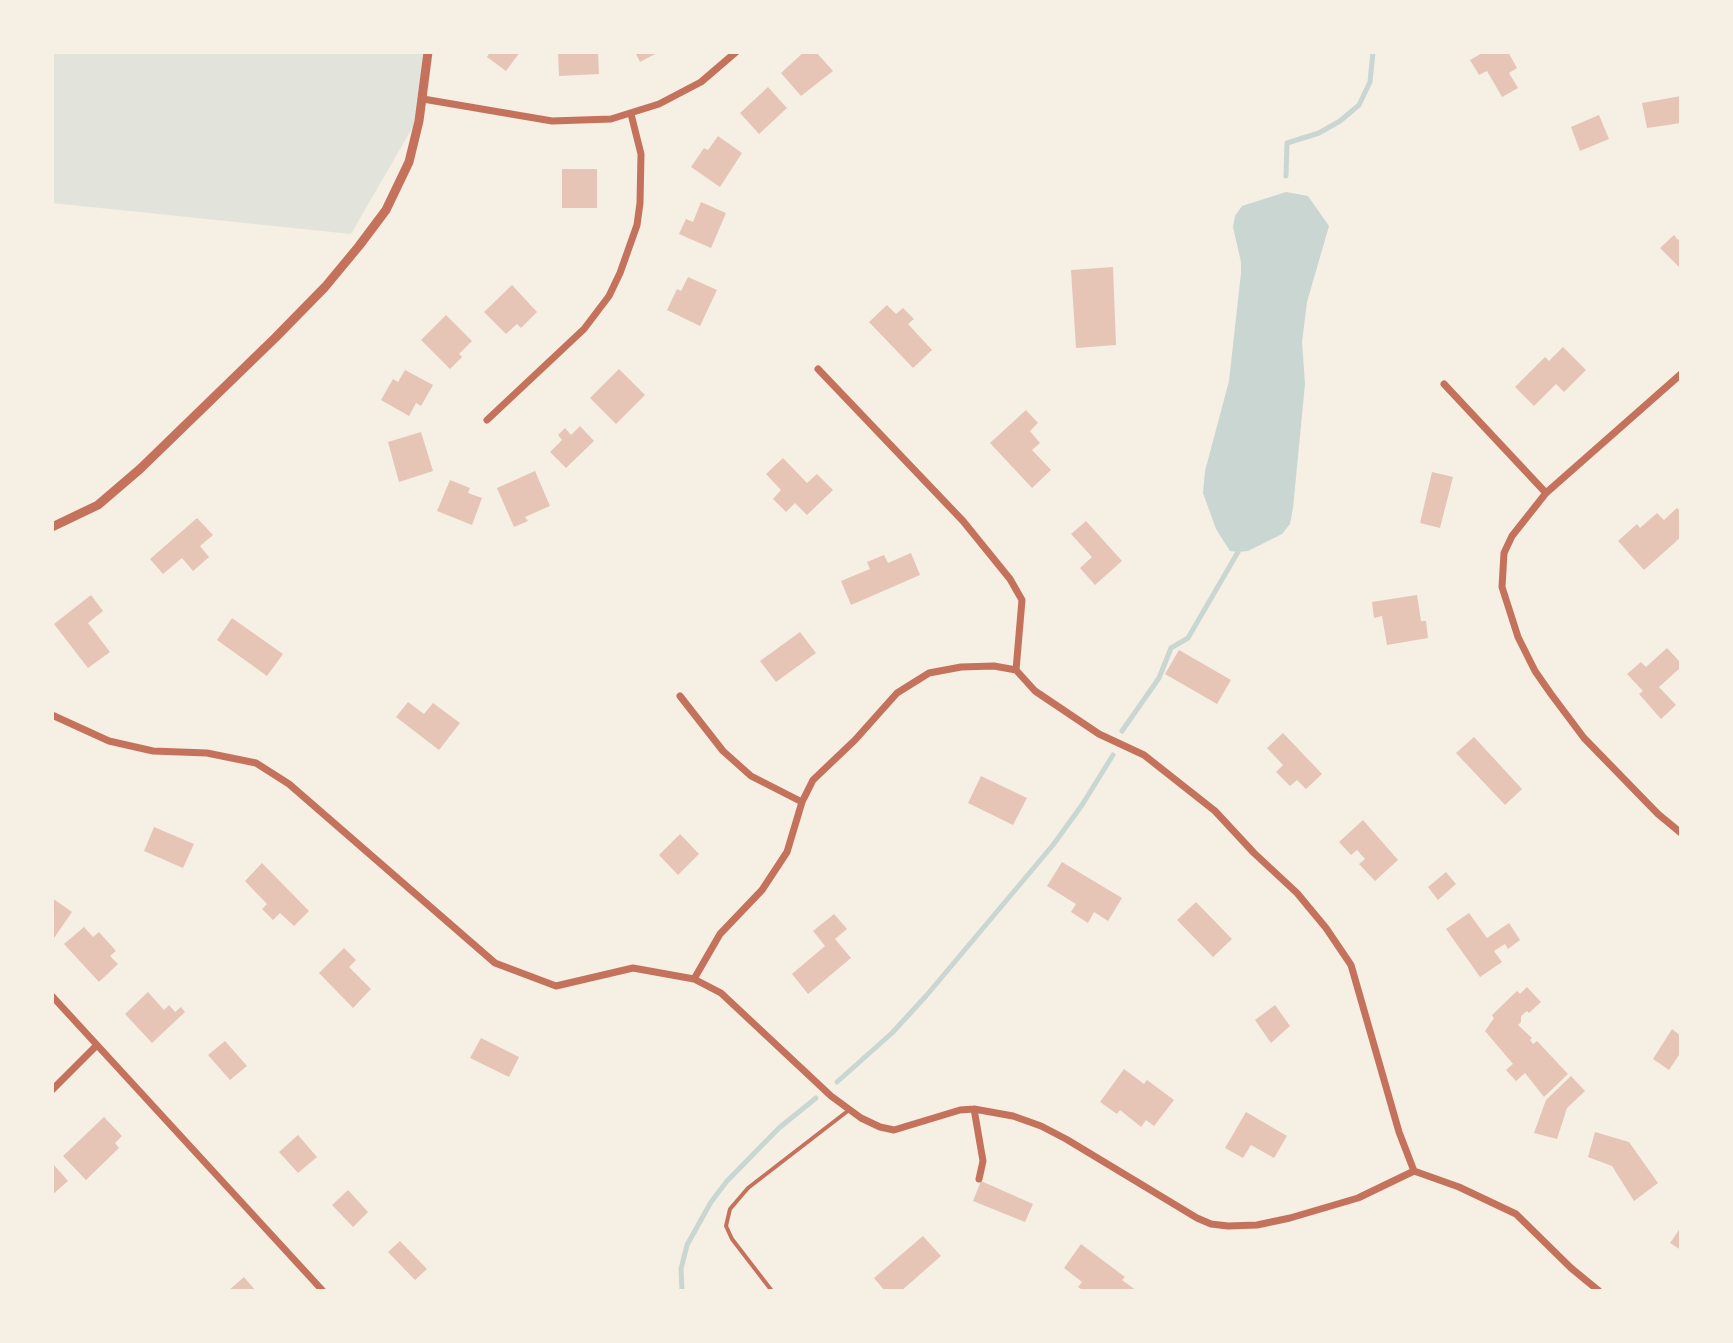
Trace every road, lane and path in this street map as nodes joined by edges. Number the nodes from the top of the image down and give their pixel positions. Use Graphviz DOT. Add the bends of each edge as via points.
graph roads {
  1 [pos="428,52"];
  2 [pos="736,52"];
  3 [pos="423,99"];
  4 [pos="631,114"];
  5 [pos="818,369"];
  6 [pos="1681,374"];
  7 [pos="1444,384"];
  8 [pos="487,420"];
  9 [pos="1546,493"];
  10 [pos="52,527"];
  11 [pos="1016,670"];
  12 [pos="680,696"];
  13 [pos="52,715"];
  14 [pos="802,802"];
  15 [pos="1680,829"];
  16 [pos="694,979"];
  17 [pos="52,996"];
  18 [pos="97,1045"];
  19 [pos="52,1090"];
  20 [pos="974,1109"];
  21 [pos="849,1110"];
  22 [pos="1414,1171"];
  23 [pos="979,1179"];
  24 [pos="323,1291"];
  25 [pos="772,1291"];
  26 [pos="1599,1291"];
  1 -- 3 [label="street"];
  2 -- 4 [label="street" via="701,82"];
  3 -- 4 [label="street" via="552,121"];
  3 -- 10 [label="street" via="409,162 395,194 325,287 129,480 98,505"];
  4 -- 8 [label="street" via="641,154 640,203 620,273 584,329"];
  5 -- 11 [label="street" via="963,521 1010,579 1022,600"];
  6 -- 9 [label="street"];
  7 -- 9 [label="street"];
  9 -- 15 [label="street" via="1504,553 1502,587 1518,637 1535,671 1584,738 1658,814"];
  11 -- 14 [label="street" via="961,667 929,673 897,693 813,780"];
  11 -- 22 [label="street" via="1035,691 1099,734 1144,755 1204,802 1326,928 1351,965"];
  12 -- 14 [label="street" via="723,751 751,776"];
  13 -- 16 [label="street" via="109,741 256,763 289,784 495,963 556,986 633,968"];
  14 -- 16 [label="street" via="787,852 762,890 720,934"];
  16 -- 21 [label="street" via="721,993"];
  17 -- 18 [label="street"];
  18 -- 19 [label="street"];
  18 -- 24 [label="street"];
  20 -- 21 [label="street" via="894,1130"];
  20 -- 22 [label="street" via="1041,1126 1211,1224 1257,1225 1290,1218 1358,1198"];
  20 -- 23 [label="street" via="983,1161"];
  21 -- 25 [label="lane" via="748,1188 730,1209 726,1226 732,1239"];
  22 -- 26 [label="street" via="1516,1214"];
}
